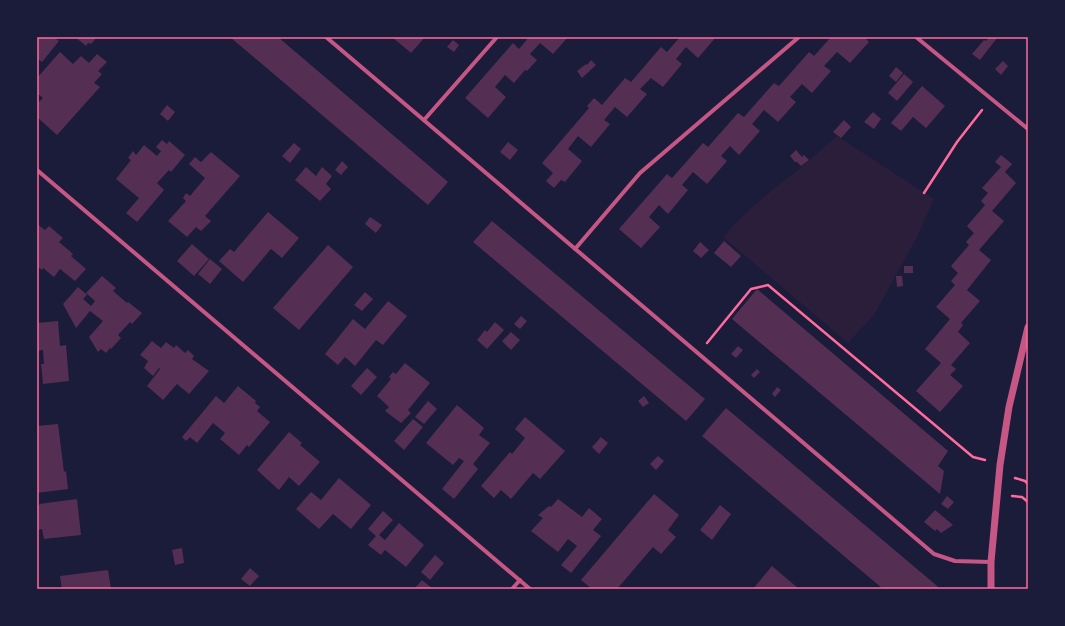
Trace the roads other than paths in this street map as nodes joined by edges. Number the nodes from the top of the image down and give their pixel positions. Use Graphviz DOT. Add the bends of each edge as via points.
graph roads {
  1 [pos="326,37"];
  2 [pos="497,37"];
  3 [pos="799,37"];
  4 [pos="916,37"];
  5 [pos="424,120"];
  6 [pos="1028,129"];
  7 [pos="37,170"];
  8 [pos="575,249"];
  9 [pos="1028,328"];
  10 [pos="991,562"];
  11 [pos="520,580"];
  12 [pos="512,589"];
  13 [pos="530,589"];
  14 [pos="991,589"];
  1 -- 5 [label="street"];
  2 -- 5 [label="street"];
  3 -- 8 [label="street" via="640,173"];
  4 -- 6 [label="street"];
  5 -- 8 [label="street"];
  7 -- 11 [label="street"];
  8 -- 10 [label="street" via="934,554 955,561"];
  9 -- 10 [label="street" via="1009,407 1000,465"];
  10 -- 14 [label="street"];
  11 -- 12 [label="street"];
  11 -- 13 [label="street"];
}
